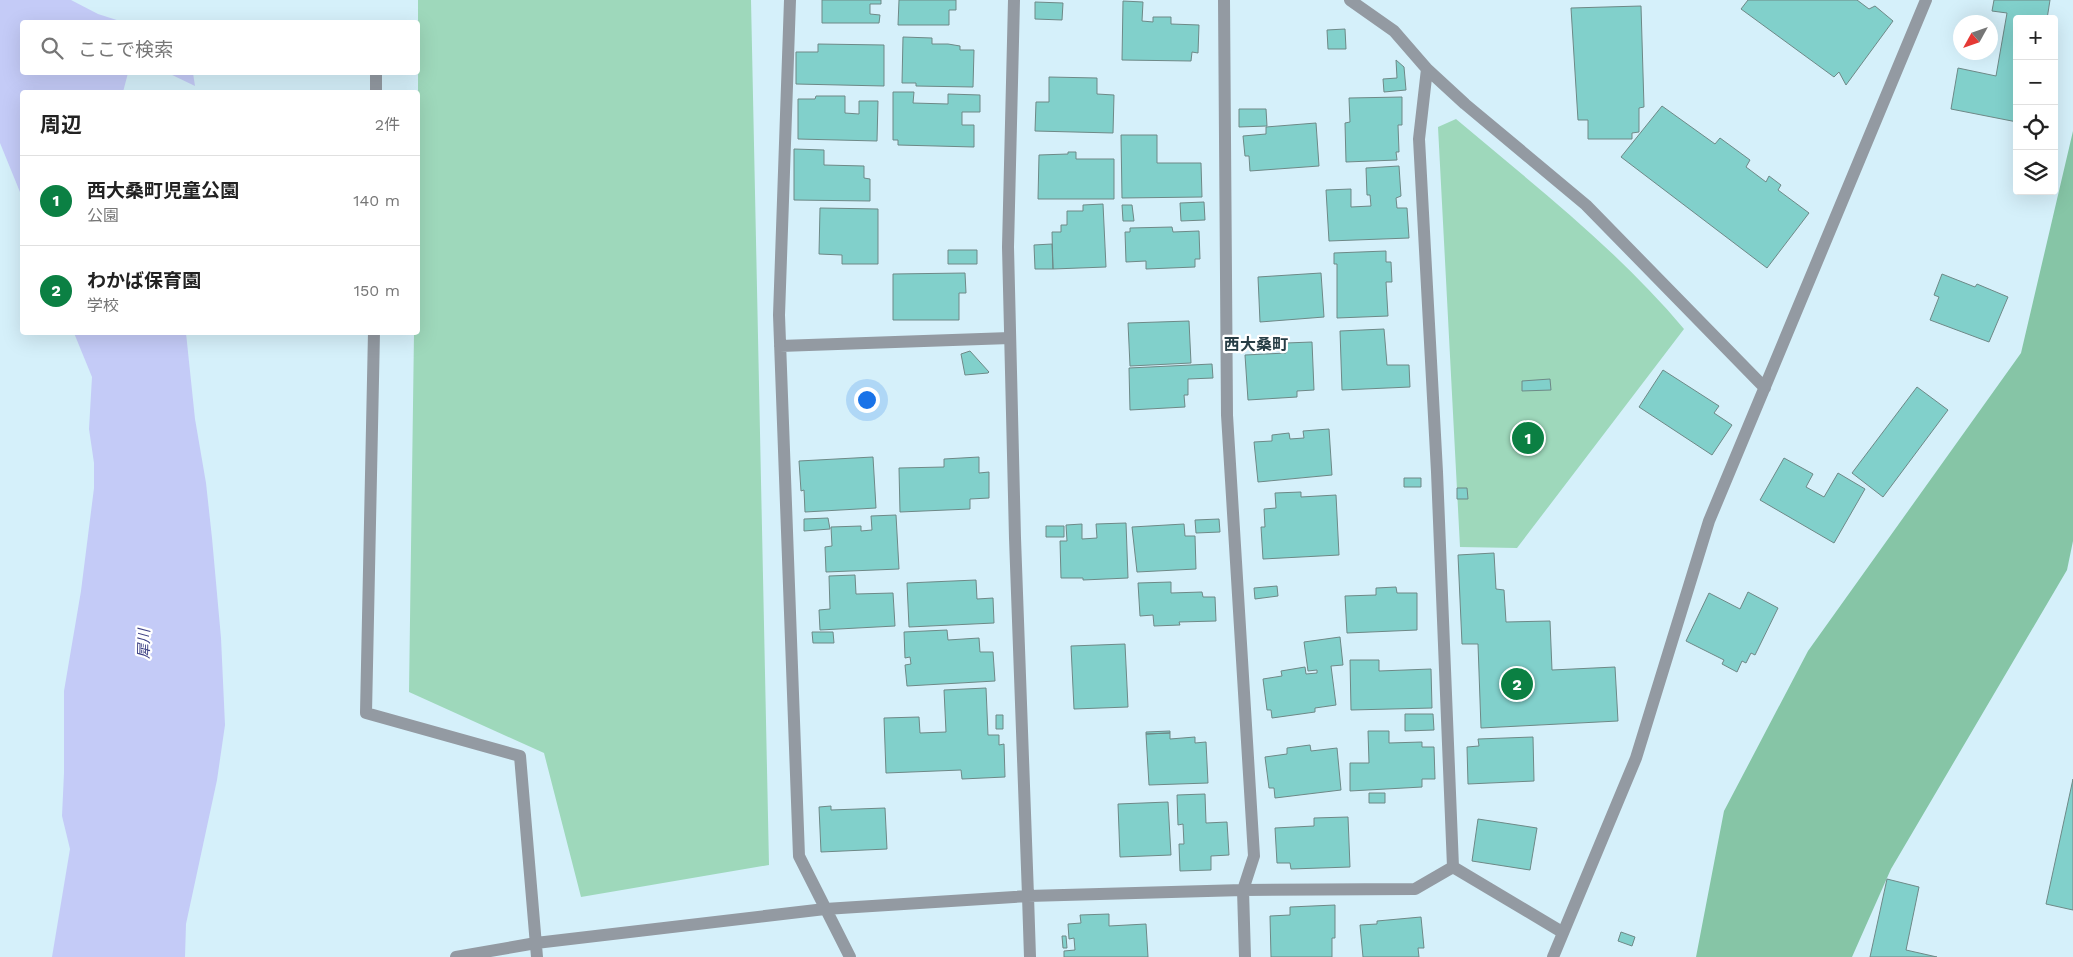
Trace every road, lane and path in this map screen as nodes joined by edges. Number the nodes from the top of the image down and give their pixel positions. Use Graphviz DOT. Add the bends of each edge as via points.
graph roads {
  1 [pos="790,0"];
  2 [pos="1014,0"];
  3 [pos="1224,0"];
  4 [pos="1350,0"];
  5 [pos="1926,0"];
  6 [pos="1427,69"];
  7 [pos="376,75"];
  8 [pos="376,90"];
  9 [pos="374,335"];
  10 [pos="1010,338"];
  11 [pos="780,346"];
  12 [pos="1765,388"];
  13 [pos="1453,867"];
  14 [pos="1242,890"];
  15 [pos="1028,896"];
  16 [pos="825,909"];
  17 [pos="1562,932"];
  18 [pos="536,943"];
  19 [pos="456,957"];
  20 [pos="537,957"];
  21 [pos="850,957"];
  22 [pos="1030,957"];
  23 [pos="1245,957"];
  24 [pos="1553,957"];
  1 -- 11 [label="street"];
  2 -- 10 [label="street" via="1008,247"];
  3 -- 14 [label="street" via="1227,415 1254,856"];
  4 -- 6 [label="street" via="1394,31"];
  5 -- 12 [label="street"];
  6 -- 12 [label="street" via="1586,205"];
  6 -- 13 [label="street" via="1419,140"];
  7 -- 8 [label="street"];
  9 -- 18 [label="street" via="366,713 520,756"];
  10 -- 11 [label="street"];
  10 -- 15 [label="street"];
  11 -- 16 [label="street" via="799,856"];
  12 -- 17 [label="street" via="1709,521 1636,758"];
  13 -- 14 [label="street" via="1415,889"];
  13 -- 17 [label="street"];
  14 -- 15 [label="street"];
  14 -- 23 [label="street"];
  15 -- 16 [label="street"];
  15 -- 22 [label="street"];
  16 -- 18 [label="street"];
  16 -- 21 [label="street"];
  17 -- 24 [label="street"];
  18 -- 19 [label="street"];
  18 -- 20 [label="street"];
}
